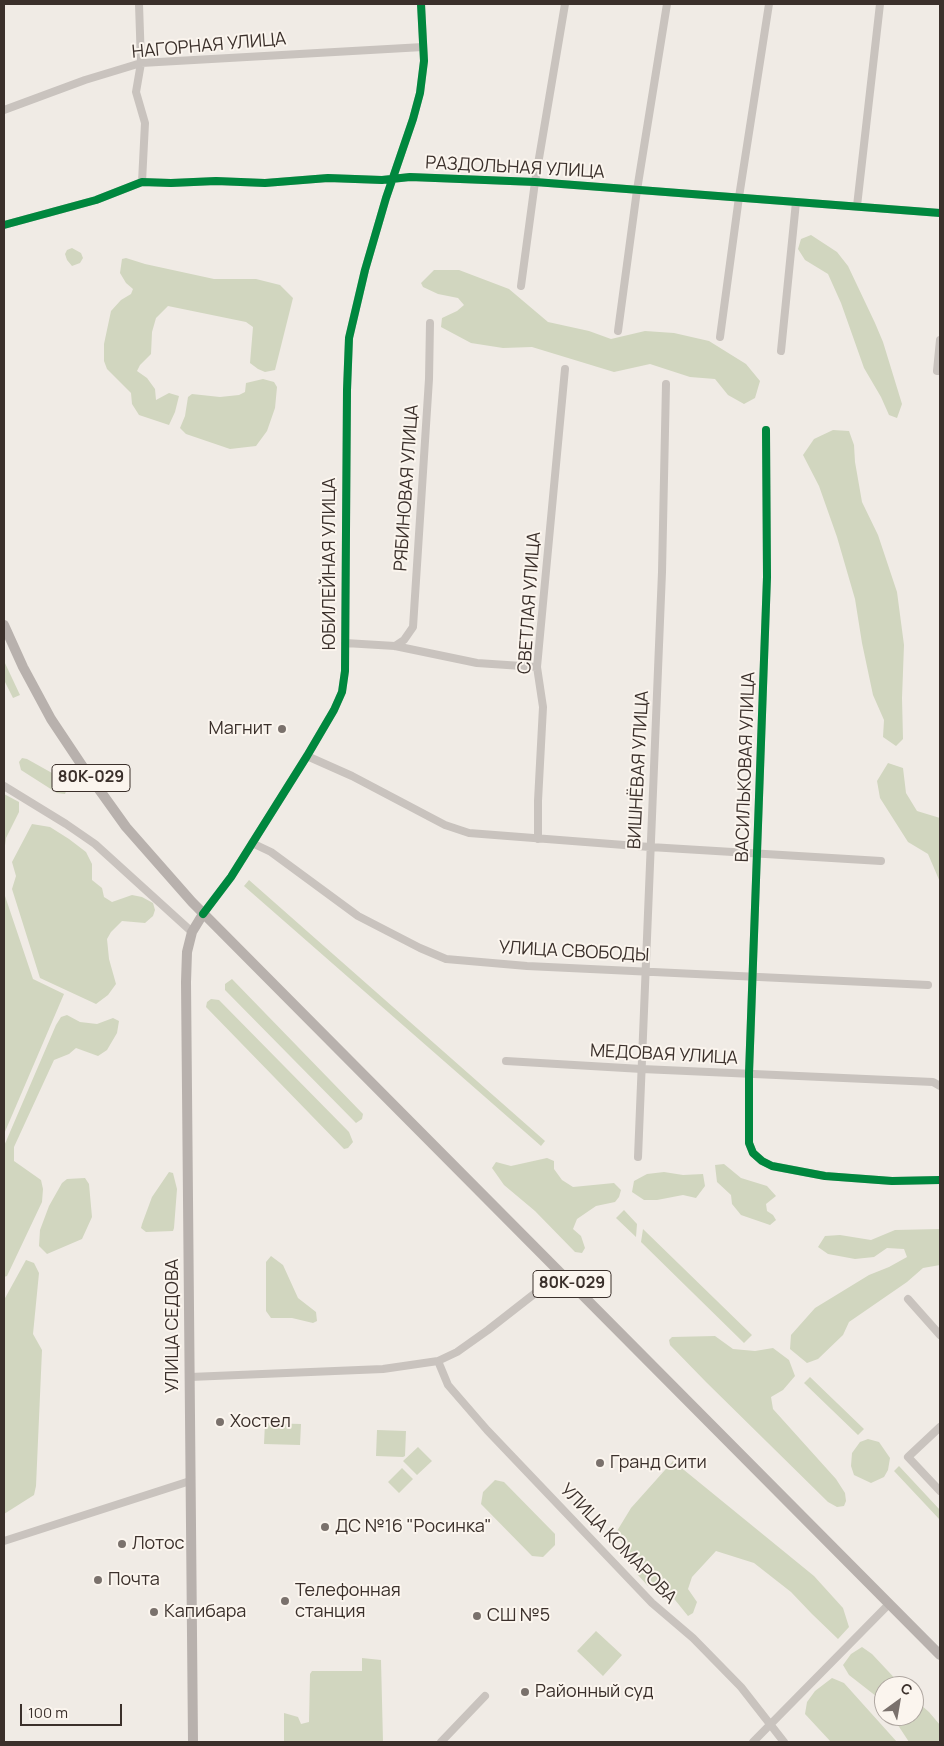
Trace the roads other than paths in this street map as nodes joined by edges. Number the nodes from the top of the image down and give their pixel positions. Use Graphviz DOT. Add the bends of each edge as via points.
graph roads {
  1 [pos="139,4"];
  2 [pos="420,4"];
  3 [pos="668,4"];
  4 [pos="769,4"];
  5 [pos="880,4"];
  6 [pos="565,5"];
  7 [pos="423,47"];
  8 [pos="140,63"];
  9 [pos="4,110"];
  10 [pos="393,179"];
  11 [pos="142,182"];
  12 [pos="535,182"];
  13 [pos="636,190"];
  14 [pos="739,198"];
  15 [pos="796,202"];
  16 [pos="857,206"];
  17 [pos="940,213"];
  18 [pos="4,225"];
  19 [pos="521,286"];
  20 [pos="430,323"];
  21 [pos="618,330"];
  22 [pos="720,337"];
  23 [pos="940,340"];
  24 [pos="781,352"];
  25 [pos="565,369"];
  26 [pos="937,371"];
  27 [pos="666,384"];
  28 [pos="766,430"];
  29 [pos="4,625"];
  30 [pos="345,642"];
  31 [pos="395,646"];
  32 [pos="537,667"];
  33 [pos="307,756"];
  34 [pos="4,786"];
  35 [pos="538,839"];
  36 [pos="252,843"];
  37 [pos="650,847"];
  38 [pos="758,854"];
  39 [pos="881,861"];
  40 [pos="203,914"];
  41 [pos="192,932"];
  42 [pos="645,971"];
  43 [pos="753,976"];
  44 [pos="928,985"];
  45 [pos="506,1061"];
  46 [pos="642,1070"];
  47 [pos="750,1073"];
  48 [pos="940,1086"];
  49 [pos="638,1157"];
  50 [pos="940,1180"];
  51 [pos="561,1273"];
  52 [pos="908,1299"];
  53 [pos="940,1335"];
  54 [pos="438,1361"];
  55 [pos="190,1377"];
  56 [pos="940,1427"];
  57 [pos="190,1481"];
  58 [pos="940,1491"];
  59 [pos="4,1541"];
  60 [pos="888,1604"];
  61 [pos="940,1655"];
  62 [pos="486,1696"];
  63 [pos="770,1725"];
  64 [pos="193,1742"];
  65 [pos="441,1742"];
  66 [pos="753,1742"];
  67 [pos="784,1742"];
  1 -- 8 [label="street"];
  2 -- 7 [label="street, ЮБИЛЕЙНАЯ УЛИЦА"];
  3 -- 13 [label="street"];
  4 -- 14 [label="street"];
  5 -- 16 [label="street"];
  6 -- 12 [label="street"];
  7 -- 8 [label="street, НАГОРНАЯ УЛИЦА"];
  7 -- 10 [label="street, ЮБИЛЕЙНАЯ УЛИЦА" via="420,93"];
  8 -- 9 [label="street, НАГОРНАЯ УЛИЦА"];
  8 -- 11 [label="street" via="136,92 145,122"];
  10 -- 11 [label="street, РАЗДОЛЬНАЯ УЛИЦА"];
  10 -- 12 [label="street, РАЗДОЛЬНАЯ УЛИЦА"];
  10 -- 30 [label="street, ЮБИЛЕЙНАЯ УЛИЦА" via="365,270 349,338"];
  11 -- 18 [label="street, РАЗДОЛЬНАЯ УЛИЦА" via="96,200"];
  12 -- 13 [label="street, РАЗДОЛЬНАЯ УЛИЦА"];
  12 -- 19 [label="street"];
  13 -- 14 [label="street, РАЗДОЛЬНАЯ УЛИЦА"];
  13 -- 21 [label="street"];
  14 -- 15 [label="street, РАЗДОЛЬНАЯ УЛИЦА"];
  14 -- 22 [label="street"];
  15 -- 16 [label="street, РАЗДОЛЬНАЯ УЛИЦА"];
  15 -- 24 [label="street"];
  16 -- 17 [label="street, РАЗДОЛЬНАЯ УЛИЦА"];
  20 -- 31 [label="street, РЯБИНОВАЯ УЛИЦА" via="413,627"];
  23 -- 26 [label="street"];
  25 -- 32 [label="street, СВЕТЛАЯ УЛИЦА"];
  27 -- 37 [label="street, ВИШНЁВАЯ УЛИЦА"];
  28 -- 38 [label="street, ВАСИЛЬКОВАЯ УЛИЦА" via="767,577"];
  29 -- 40 [label="main road, 80К-029" via="51,719 82,767 126,827"];
  30 -- 31 [label="street"];
  30 -- 33 [label="street, ЮБИЛЕЙНАЯ УЛИЦА" via="340,700"];
  31 -- 32 [label="street" via="477,663"];
  32 -- 35 [label="street, СВЕТЛАЯ УЛИЦА" via="543,707"];
  33 -- 35 [label="street" via="445,825 469,833"];
  33 -- 36 [label="street, ЮБИЛЕЙНАЯ УЛИЦА"];
  34 -- 41 [label="street" via="95,844"];
  35 -- 37 [label="street"];
  36 -- 40 [label="street, ЮБИЛЕЙНАЯ УЛИЦА"];
  36 -- 42 [label="street, УЛИЦА СВОБОДЫ" via="271,852 358,916 446,959"];
  37 -- 38 [label="street"];
  37 -- 42 [label="street, ВИШНЁВАЯ УЛИЦА"];
  38 -- 39 [label="street"];
  38 -- 43 [label="street, ВАСИЛЬКОВАЯ УЛИЦА"];
  40 -- 41 [label="main road, УЛИЦА СЕДОВА"];
  40 -- 51 [label="main road, 80К-029"];
  41 -- 55 [label="main road, УЛИЦА СЕДОВА" via="187,952 186,982"];
  42 -- 43 [label="street, УЛИЦА СВОБОДЫ"];
  42 -- 46 [label="street, ВИШНЁВАЯ УЛИЦА"];
  43 -- 44 [label="street, УЛИЦА СВОБОДЫ"];
  43 -- 47 [label="street, ВАСИЛЬКОВАЯ УЛИЦА"];
  45 -- 46 [label="street, МЕДОВАЯ УЛИЦА"];
  46 -- 47 [label="street, МЕДОВАЯ УЛИЦА"];
  46 -- 49 [label="street, ВИШНЁВАЯ УЛИЦА"];
  47 -- 48 [label="street, МЕДОВАЯ УЛИЦА" via="933,1082"];
  47 -- 50 [label="street, ВАСИЛЬКОВАЯ УЛИЦА" via="749,1143 753,1153 762,1161 772,1166 825,1176 892,1181"];
  51 -- 54 [label="street" via="488,1330"];
  51 -- 60 [label="main road, 80К-029"];
  52 -- 53 [label="street"];
  54 -- 55 [label="street" via="383,1369"];
  54 -- 63 [label="street, УЛИЦА КОМАРОВА" via="448,1385 486,1430 652,1603 693,1638 741,1687"];
  55 -- 57 [label="main road, УЛИЦА СЕДОВА"];
  56 -- 58 [label="street" via="908,1457"];
  57 -- 59 [label="street"];
  57 -- 64 [label="main road, УЛИЦА СЕДОВА"];
  60 -- 61 [label="main road, 80К-029"];
  60 -- 63 [label="street"];
  62 -- 65 [label="street"];
  63 -- 66 [label="street"];
  63 -- 67 [label="street, УЛИЦА КОМАРОВА"];
}
